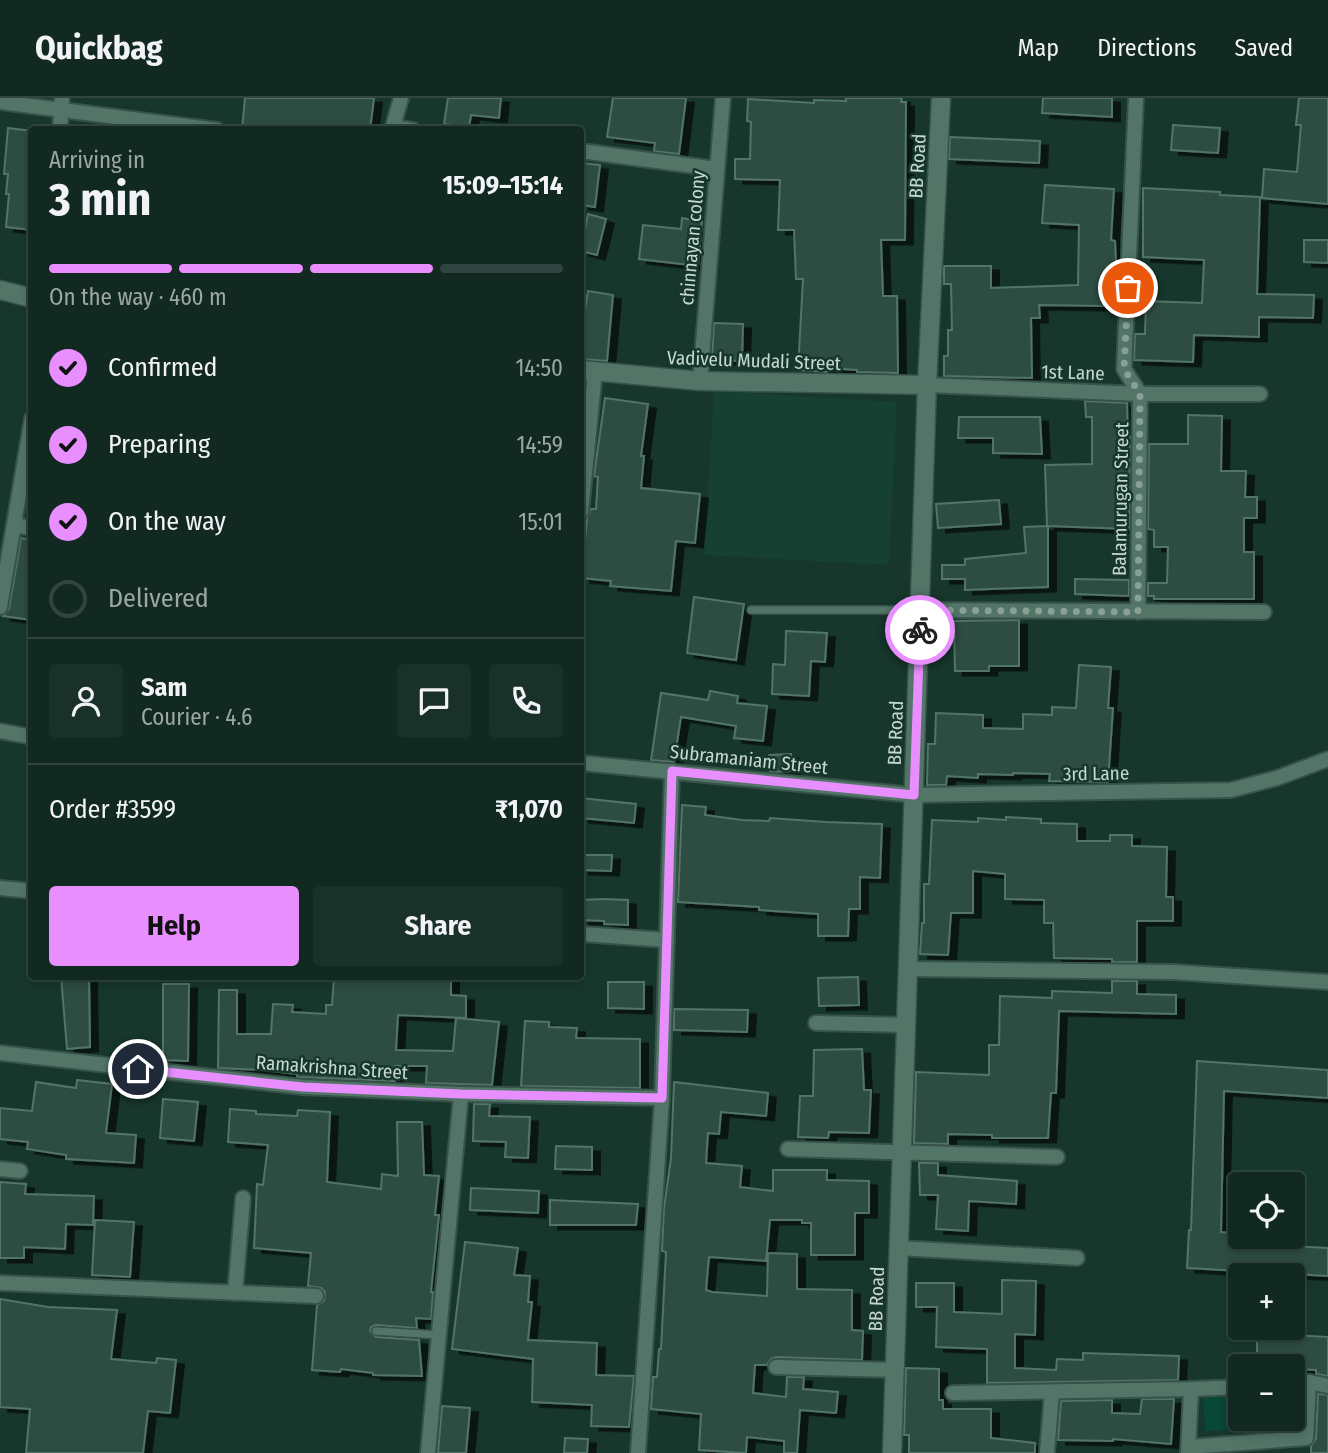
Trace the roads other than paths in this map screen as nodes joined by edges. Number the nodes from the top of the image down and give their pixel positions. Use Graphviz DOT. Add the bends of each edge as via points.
graph roads {
  1 [pos="401,98"];
  2 [pos="723,98"];
  3 [pos="941,98"];
  4 [pos="1136,98"];
  5 [pos="0,102"];
  6 [pos="62,104"];
  7 [pos="60,126"];
  8 [pos="194,126"];
  9 [pos="394,126"];
  10 [pos="584,152"];
  11 [pos="717,169"];
  12 [pos="0,290"];
  13 [pos="28,297"];
  14 [pos="588,371"];
  15 [pos="700,381"];
  16 [pos="927,385"];
  17 [pos="1140,394"];
  18 [pos="1259,394"];
  19 [pos="28,442"];
  20 [pos="584,452"];
  21 [pos="14,525"];
  22 [pos="28,527"];
  23 [pos="0,607"];
  24 [pos="751,610"];
  25 [pos="920,610"];
  26 [pos="1138,612"];
  27 [pos="1264,612"];
  28 [pos="0,731"];
  29 [pos="28,736"];
  30 [pos="1328,759"];
  31 [pos="584,763"];
  32 [pos="672,771"];
  33 [pos="914,795"];
  34 [pos="0,888"];
  35 [pos="28,891"];
  36 [pos="584,934"];
  37 [pos="667,940"];
  38 [pos="908,968"];
  39 [pos="1328,982"];
  40 [pos="816,1023"];
  41 [pos="907,1025"];
  42 [pos="0,1053"];
  43 [pos="461,1094"];
  44 [pos="662,1098"];
  45 [pos="788,1149"];
  46 [pos="902,1153"];
  47 [pos="1056,1157"];
  48 [pos="0,1169"];
  49 [pos="20,1171"];
  50 [pos="243,1198"];
  51 [pos="899,1248"];
  52 [pos="1077,1258"];
  53 [pos="0,1283"];
  54 [pos="235,1293"];
  55 [pos="316,1296"];
  56 [pos="376,1331"];
  57 [pos="439,1335"];
  58 [pos="776,1367"];
  59 [pos="895,1370"];
  60 [pos="1305,1382"];
  61 [pos="1309,1382"];
  62 [pos="1328,1386"];
  63 [pos="1228,1388"];
  64 [pos="1191,1390"];
  65 [pos="1052,1392"];
  66 [pos="953,1393"];
  67 [pos="1189,1450"];
  68 [pos="428,1453"];
  69 [pos="638,1453"];
  70 [pos="892,1453"];
  71 [pos="1047,1453"];
  1 -- 9 [label="street"];
  2 -- 11 [label="street, chinnayan colony"];
  3 -- 16 [label="street, BB Road"];
  4 -- 17 [label="street, Balamurugan Street" via="1124,369"];
  5 -- 6 [label="street"];
  6 -- 7 [label="street"];
  6 -- 8 [label="street"];
  10 -- 11 [label="street"];
  11 -- 15 [label="street, chinnayan colony"];
  12 -- 13 [label="street"];
  14 -- 15 [label="street, Vadivelu Mudali Street"];
  14 -- 20 [label="street"];
  15 -- 16 [label="street, Vadivelu Mudali Street"];
  16 -- 17 [label="street, 1st Lane"];
  16 -- 25 [label="street, BB Road"];
  17 -- 18 [label="street, 1st Lane"];
  17 -- 26 [label="street, Balamurugan Street"];
  19 -- 21 [label="street"];
  21 -- 22 [label="street"];
  21 -- 23 [label="street"];
  24 -- 25 [label="lane"];
  25 -- 26 [label="street"];
  25 -- 33 [label="street, BB Road"];
  26 -- 27 [label="street"];
  28 -- 29 [label="street"];
  30 -- 33 [label="street, 3rd Lane" via="1231,790"];
  31 -- 32 [label="street, Subramaniam Street"];
  32 -- 33 [label="street, Subramaniam Street"];
  32 -- 37 [label="street"];
  33 -- 38 [label="street, BB Road"];
  34 -- 35 [label="street"];
  36 -- 37 [label="street"];
  37 -- 44 [label="street"];
  38 -- 39 [label="street" via="1173,972"];
  38 -- 41 [label="street, BB Road"];
  40 -- 41 [label="street"];
  41 -- 46 [label="street, BB Road"];
  42 -- 43 [label="street, Ramakrishna Street" via="303,1087"];
  43 -- 44 [label="street, Ramakrishna Street"];
  43 -- 57 [label="street"];
  44 -- 69 [label="street"];
  45 -- 46 [label="street"];
  46 -- 47 [label="street"];
  46 -- 51 [label="street, BB Road"];
  48 -- 49 [label="street"];
  50 -- 54 [label="street"];
  51 -- 52 [label="street"];
  51 -- 59 [label="street, BB Road"];
  53 -- 54 [label="street"];
  54 -- 55 [label="street"];
  56 -- 57 [label="lane"];
  57 -- 68 [label="street"];
  58 -- 59 [label="street"];
  59 -- 70 [label="street, BB Road"];
  60 -- 61 [label="street"];
  61 -- 62 [label="street"];
  61 -- 67 [label="street" via="1306,1438"];
  63 -- 64 [label="street"];
  64 -- 65 [label="street"];
  64 -- 67 [label="street"];
  65 -- 66 [label="street"];
  65 -- 71 [label="street"];
}
